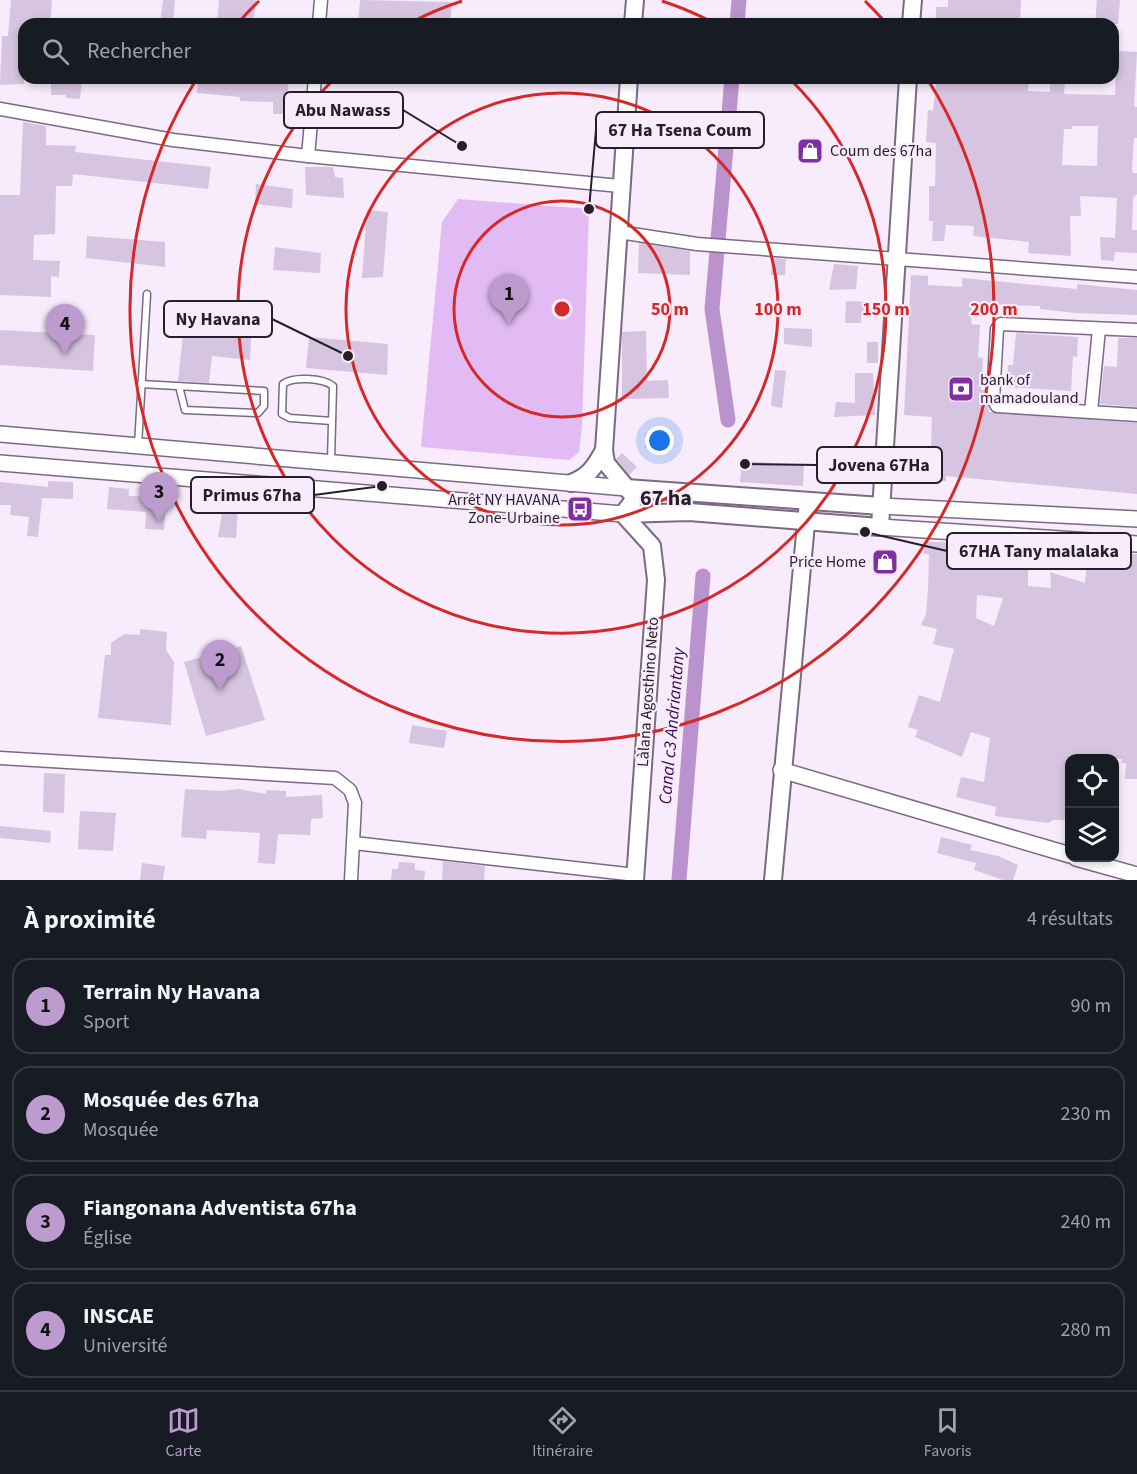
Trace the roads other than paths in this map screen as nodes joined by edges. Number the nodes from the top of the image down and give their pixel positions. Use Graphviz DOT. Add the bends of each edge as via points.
graph roads {
  1 [pos="321,0"];
  2 [pos="635,0"];
  3 [pos="913,0"];
  4 [pos="320,18"];
  5 [pos="634,18"];
  6 [pos="912,18"];
  7 [pos="314,84"];
  8 [pos="628,84"];
  9 [pos="908,84"];
  10 [pos="0,109"];
  11 [pos="308,156"];
  12 [pos="620,186"];
  13 [pos="619,232"];
  14 [pos="898,260"];
  15 [pos="1137,277"];
  16 [pos="147,294"];
  17 [pos="1099,328"];
  18 [pos="1137,330"];
  19 [pos="141,384"];
  20 [pos="179,386"];
  21 [pos="1091,412"];
  22 [pos="1137,415"];
  23 [pos="332,421"];
  24 [pos="0,434"];
  25 [pos="138,446"];
  26 [pos="604,450"];
  27 [pos="0,463"];
  28 [pos="331,463"];
  29 [pos="571,483"];
  30 [pos="626,488"];
  31 [pos="808,502"];
  32 [pos="881,506"];
  33 [pos="623,514"];
  34 [pos="1137,519"];
  35 [pos="807,521"];
  36 [pos="880,527"];
  37 [pos="1137,544"];
  38 [pos="0,758"];
  39 [pos="782,770"];
  40 [pos="354,843"];
  41 [pos="1065,854"];
  42 [pos="1090,862"];
  43 [pos="1137,875"];
  44 [pos="636,878"];
  45 [pos="351,880"];
  46 [pos="773,880"];
  1 -- 4 [label="street"];
  2 -- 5 [label="main road"];
  3 -- 6 [label="main road"];
  7 -- 11 [label="street"];
  8 -- 12 [label="main road"];
  9 -- 14 [label="main road"];
  10 -- 11 [label="street" via="172,140"];
  11 -- 12 [label="street"];
  12 -- 13 [label="main road"];
  13 -- 14 [label="street" via="697,244"];
  13 -- 26 [label="main road"];
  14 -- 15 [label="street"];
  14 -- 32 [label="main road"];
  16 -- 19 [label="lane"];
  17 -- 18 [label="street"];
  17 -- 21 [label="street"];
  17 -- 21 [label="street" via="1008,323 997,329 995,404"];
  19 -- 20 [label="lane"];
  19 -- 25 [label="lane"];
  20 -- 20 [label="lane" via="264,391 264,406 258,413 185,410"];
  21 -- 22 [label="street"];
  23 -- 23 [label="lane" via="333,386 327,382 289,379 283,384 282,414"];
  23 -- 28 [label="lane"];
  24 -- 25 [label="street"];
  25 -- 28 [label="street"];
  26 -- 29 [label="main road" via="594,468"];
  26 -- 30 [label="main road" via="606,463"];
  27 -- 33 [label="street"];
  28 -- 29 [label="street"];
  29 -- 30 [label="street"];
  30 -- 31 [label="main road"];
  30 -- 33 [label="main road" via="635,498"];
  31 -- 32 [label="main road"];
  31 -- 35 [label="main road"];
  32 -- 34 [label="street"];
  32 -- 36 [label="main road"];
  33 -- 35 [label="main road" via="689,512"];
  33 -- 44 [label="main road, Làlana Agosthino Neto" via="652,546 656,580"];
  35 -- 36 [label="main road"];
  35 -- 39 [label="main road"];
  36 -- 37 [label="street"];
  38 -- 40 [label="street" via="336,778 350,790 355,803"];
  39 -- 41 [label="street"];
  39 -- 46 [label="main road"];
  40 -- 44 [label="street"];
  40 -- 45 [label="street"];
  42 -- 43 [label="street"];
}
